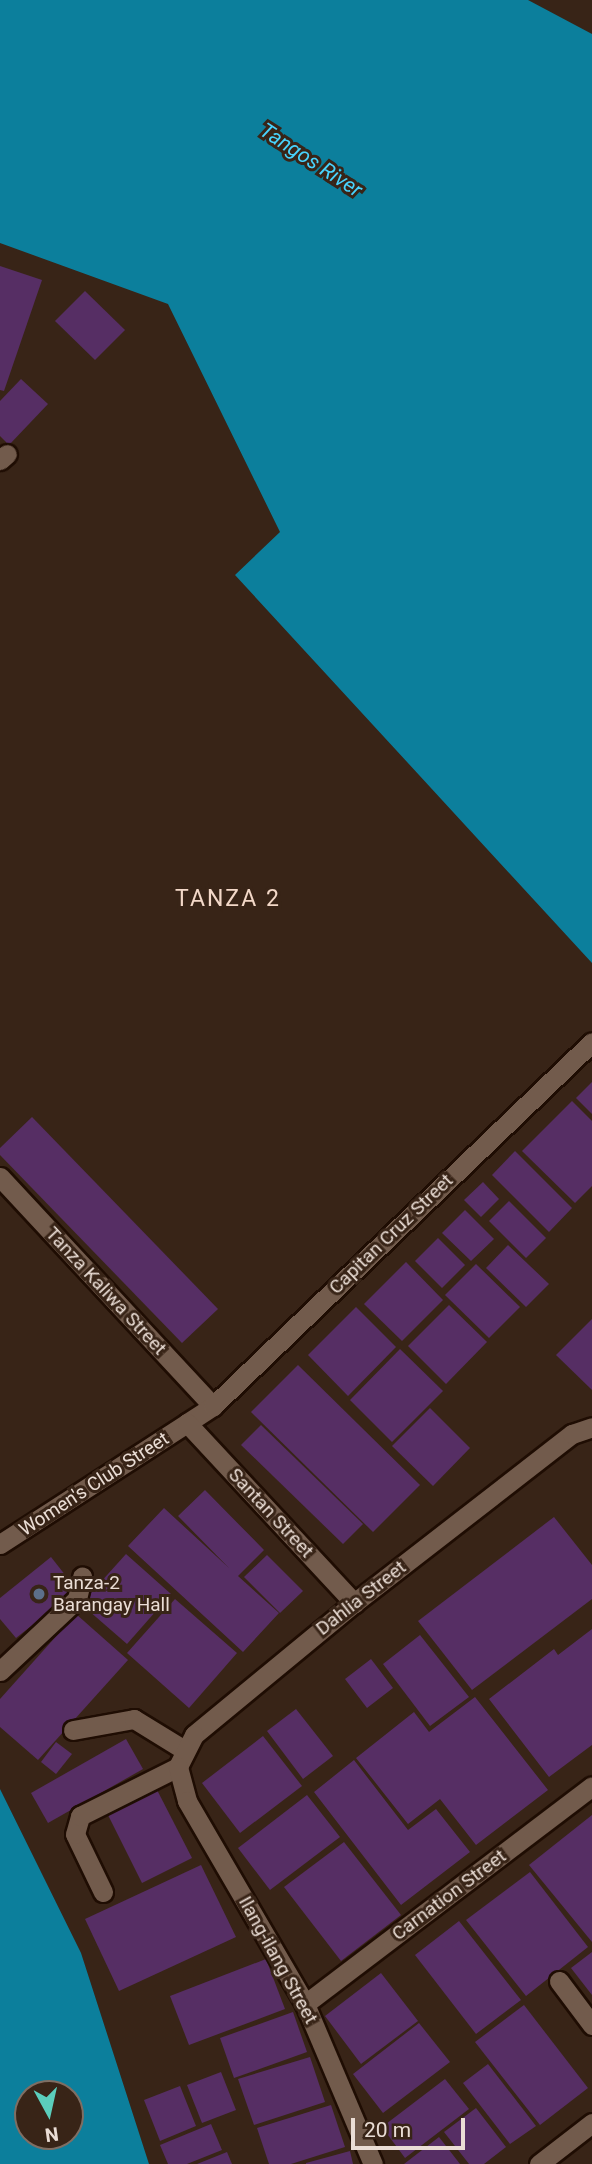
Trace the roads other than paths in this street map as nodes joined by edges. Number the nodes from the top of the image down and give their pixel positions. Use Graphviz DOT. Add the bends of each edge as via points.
graph roads {
  1 [pos="592,1042"];
  2 [pos="0,1177"];
  3 [pos="213,1406"];
  4 [pos="187,1423"];
  5 [pos="592,1427"];
  6 [pos="0,1544"];
  7 [pos="82,1577"];
  8 [pos="354,1603"];
  9 [pos="0,1671"];
  10 [pos="73,1730"];
  11 [pos="181,1758"];
  12 [pos="592,1786"];
  13 [pos="103,1892"];
  14 [pos="559,1981"];
  15 [pos="306,2004"];
  16 [pos="592,2025"];
  17 [pos="592,2123"];
  18 [pos="373,2164"];
  19 [pos="539,2164"];
  1 -- 3 [label="street, Capitan Cruz Street"];
  2 -- 3 [label="street, Tanza Kaliwa Street"];
  3 -- 4 [label="street, Capitan Cruz Street"];
  4 -- 6 [label="street, Women's Club Street"];
  4 -- 8 [label="street, Santan Street"];
  5 -- 8 [label="street, Dahlia Street" via="572,1434"];
  7 -- 9 [label="street" via="77,1599"];
  8 -- 11 [label="street, Dahlia Street" via="244,1690"];
  10 -- 11 [label="street" via="134,1719"];
  11 -- 13 [label="street, Dahlia Street" via="80,1816 75,1833"];
  11 -- 15 [label="street, Ilang-ilang Street" via="187,1801"];
  12 -- 15 [label="street, Carnation Street"];
  14 -- 16 [label="street"];
  15 -- 18 [label="street, Ilang-ilang Street"];
  17 -- 19 [label="street"];
}
